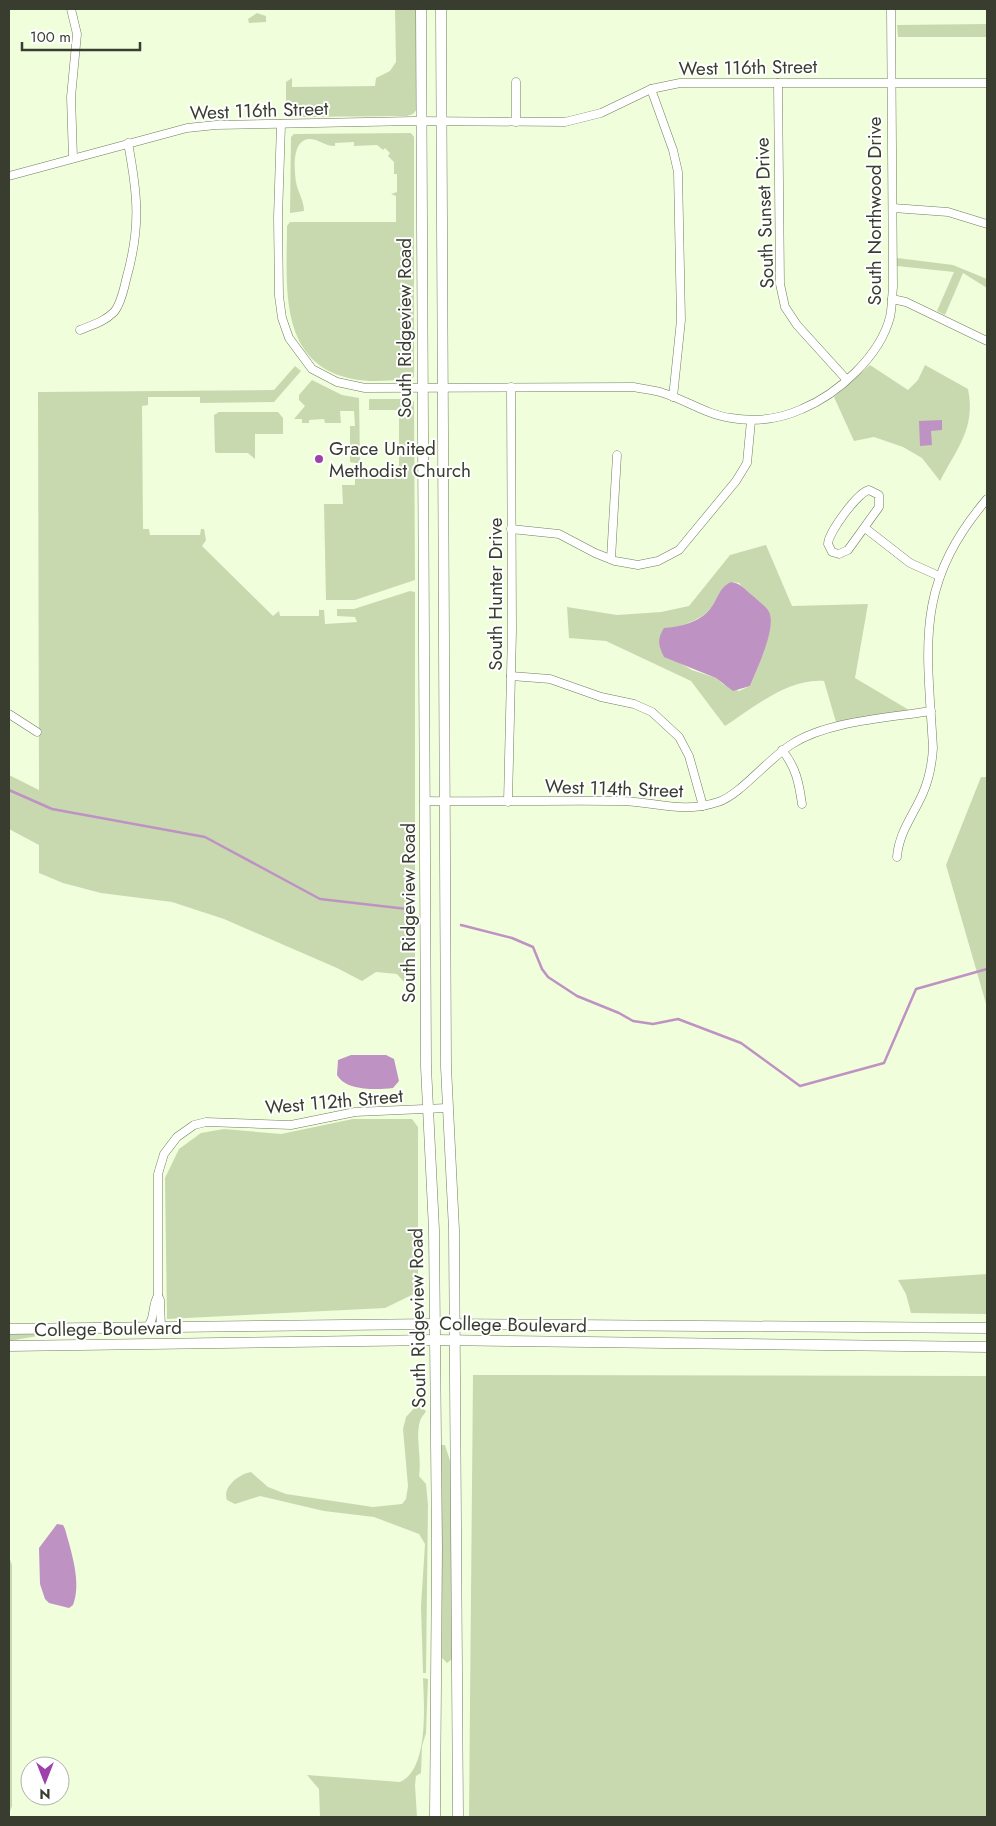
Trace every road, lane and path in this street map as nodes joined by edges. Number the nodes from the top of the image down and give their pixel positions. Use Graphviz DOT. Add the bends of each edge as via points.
graph roads {
  1 [pos="71,9"];
  2 [pos="421,9"];
  3 [pos="441,9"];
  4 [pos="892,9"];
  5 [pos="516,82"];
  6 [pos="987,82"];
  7 [pos="778,83"];
  8 [pos="891,83"];
  9 [pos="651,89"];
  10 [pos="422,121"];
  11 [pos="441,121"];
  12 [pos="516,122"];
  13 [pos="281,124"];
  14 [pos="128,143"];
  15 [pos="73,158"];
  16 [pos="9,176"];
  17 [pos="893,208"];
  18 [pos="987,224"];
  19 [pos="892,299"];
  20 [pos="80,330"];
  21 [pos="987,341"];
  22 [pos="846,379"];
  23 [pos="422,386"];
  24 [pos="442,386"];
  25 [pos="510,387"];
  26 [pos="673,397"];
  27 [pos="751,421"];
  28 [pos="617,455"];
  29 [pos="987,499"];
  30 [pos="865,528"];
  31 [pos="511,529"];
  32 [pos="611,559"];
  33 [pos="939,576"];
  34 [pos="511,676"];
  35 [pos="931,711"];
  36 [pos="9,714"];
  37 [pos="37,732"];
  38 [pos="782,750"];
  39 [pos="424,802"];
  40 [pos="444,802"];
  41 [pos="508,802"];
  42 [pos="802,804"];
  43 [pos="703,806"];
  44 [pos="897,857"];
  45 [pos="447,1108"];
  46 [pos="427,1109"];
  47 [pos="158,1296"];
  48 [pos="434,1324"];
  49 [pos="454,1324"];
  50 [pos="154,1328"];
  51 [pos="987,1328"];
  52 [pos="9,1329"];
  53 [pos="435,1340"];
  54 [pos="454,1340"];
  55 [pos="156,1344"];
  56 [pos="9,1346"];
  57 [pos="987,1347"];
  58 [pos="435,1817"];
  59 [pos="458,1817"];
  1 -- 15 [label="street" via="77,34 71,97"];
  2 -- 10 [label="main road, South Ridgeview Road"];
  3 -- 11 [label="main road, South Ridgeview Road"];
  4 -- 8 [label="street, South Northwood Drive"];
  5 -- 12 [label="street"];
  6 -- 8 [label="street, West 116th Street"];
  7 -- 8 [label="street, West 116th Street"];
  7 -- 9 [label="street, West 116th Street" via="680,83"];
  7 -- 22 [label="street, South Sunset Drive" via="780,284 785,307"];
  8 -- 17 [label="street, South Northwood Drive"];
  9 -- 12 [label="street, West 116th Street" via="587,118 565,122"];
  9 -- 26 [label="street" via="678,172 681,320"];
  10 -- 11 [label="street, West 116th Street"];
  10 -- 13 [label="street, West 116th Street"];
  10 -- 23 [label="main road, South Ridgeview Road"];
  11 -- 12 [label="street, West 116th Street"];
  11 -- 24 [label="main road, South Ridgeview Road"];
  13 -- 14 [label="street, West 116th Street" via="187,128"];
  13 -- 23 [label="street, South Northwood Drive" via="278,296 289,338 312,369 337,382 365,388"];
  14 -- 15 [label="street, West 116th Street"];
  14 -- 20 [label="street" via="137,190 137,226 132,258 116,310 102,321"];
  15 -- 16 [label="street, West 116th Street"];
  17 -- 18 [label="street" via="948,212"];
  17 -- 19 [label="street, South Northwood Drive"];
  19 -- 21 [label="street" via="906,302"];
  19 -- 22 [label="street, South Northwood Drive" via="890,318 881,338 869,357"];
  22 -- 27 [label="street, South Northwood Drive" via="802,409"];
  23 -- 24 [label="street, South Northwood Drive"];
  23 -- 39 [label="main road, South Ridgeview Road"];
  24 -- 25 [label="street, South Northwood Drive"];
  24 -- 40 [label="main road, South Ridgeview Road"];
  25 -- 26 [label="street, South Northwood Drive" via="633,387"];
  25 -- 31 [label="street, South Hunter Drive"];
  26 -- 27 [label="street, South Northwood Drive" via="728,418"];
  27 -- 32 [label="street" via="747,463 679,550 658,561 638,565"];
  28 -- 32 [label="street"];
  29 -- 33 [label="street" via="957,537"];
  30 -- 30 [label="street" via="845,552 836,554 828,547 830,536 859,495 869,490 879,496 881,503"];
  30 -- 33 [label="street" via="910,563"];
  31 -- 32 [label="street" via="559,534"];
  31 -- 34 [label="street, South Hunter Drive"];
  33 -- 35 [label="street" via="927,637"];
  34 -- 41 [label="street, South Hunter Drive"];
  34 -- 43 [label="street" via="550,679 652,712 679,737 689,756"];
  35 -- 38 [label="street, West 114th Street" via="834,727 804,737"];
  35 -- 44 [label="street" via="932,762 922,794 901,834"];
  36 -- 37 [label="street"];
  38 -- 42 [label="street" via="798,778"];
  38 -- 43 [label="street, West 114th Street" via="730,796"];
  39 -- 40 [label="street, West 114th Street"];
  39 -- 46 [label="main road, South Ridgeview Road"];
  40 -- 41 [label="street, West 114th Street"];
  40 -- 45 [label="main road, South Ridgeview Road"];
  41 -- 43 [label="street, West 114th Street" via="628,802 686,809"];
  45 -- 46 [label="street, West 112th Street"];
  45 -- 49 [label="main road, South Ridgeview Road" via="454,1230"];
  46 -- 47 [label="street, West 112th Street" via="347,1113 291,1124 219,1121 194,1125 177,1137 160,1164 157,1186"];
  46 -- 48 [label="main road, South Ridgeview Road" via="434,1230"];
  47 -- 50 [label="street"];
  47 -- 50 [label="street" via="152,1321"];
  48 -- 49 [label="main road, College Boulevard"];
  48 -- 50 [label="main road, College Boulevard"];
  48 -- 53 [label="main road, South Ridgeview Road"];
  49 -- 51 [label="main road, College Boulevard"];
  49 -- 54 [label="main road, South Ridgeview Road"];
  50 -- 52 [label="main road, College Boulevard"];
  50 -- 55 [label="street"];
  53 -- 54 [label="main road, College Boulevard"];
  53 -- 55 [label="main road, College Boulevard"];
  53 -- 58 [label="main road, South Ridgeview Road"];
  54 -- 57 [label="main road, College Boulevard"];
  54 -- 59 [label="main road, South Ridgeview Road"];
  55 -- 56 [label="main road, College Boulevard"];
}
